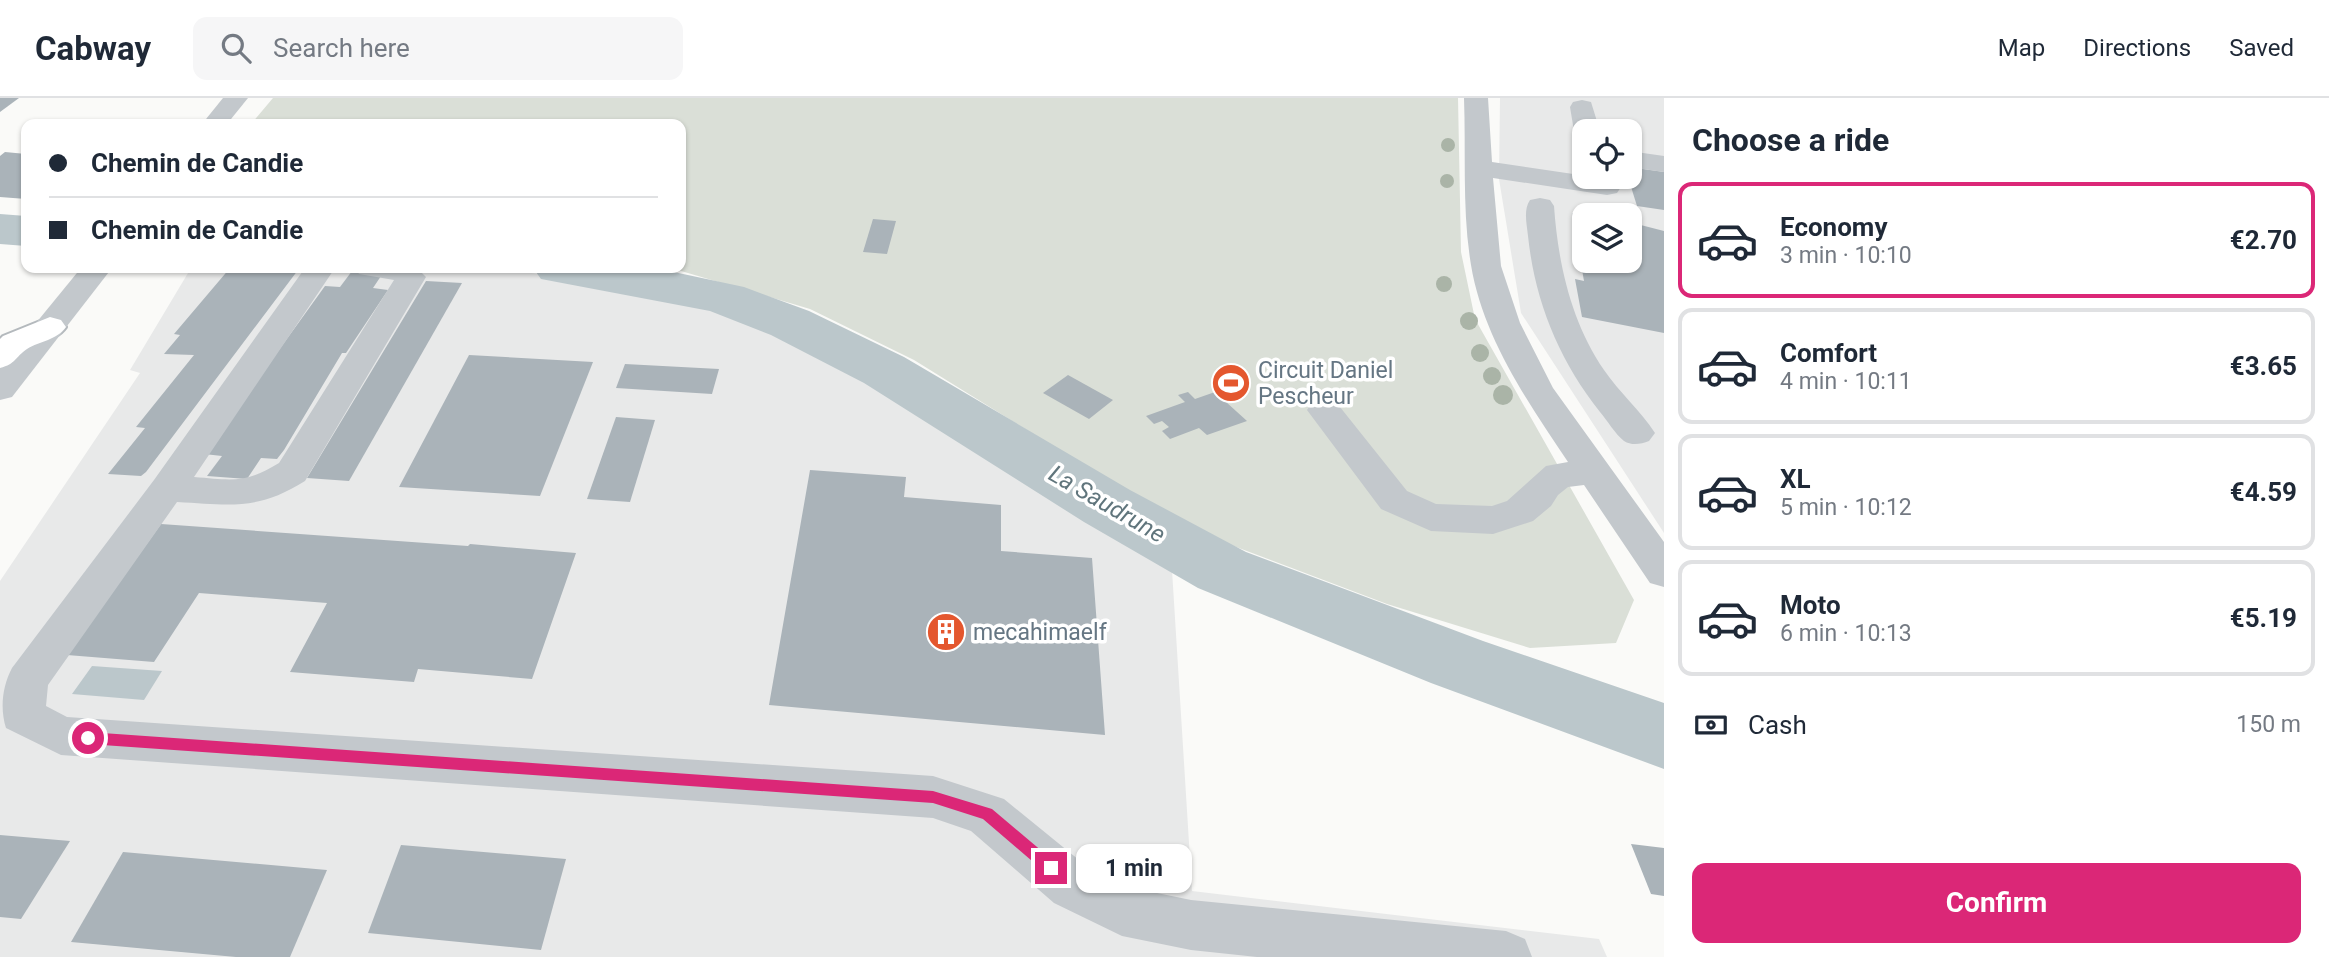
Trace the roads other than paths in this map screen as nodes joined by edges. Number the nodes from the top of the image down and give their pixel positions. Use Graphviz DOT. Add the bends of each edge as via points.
graph roads {
  1 [pos="236,98"];
  2 [pos="1476,98"];
  3 [pos="218,119"];
  4 [pos="1642,161"];
  5 [pos="1664,164"];
  6 [pos="1572,165"];
  7 [pos="1479,168"];
  8 [pos="1582,189"];
  9 [pos="1545,192"];
  10 [pos="93,273"];
  11 [pos="317,273"];
  12 [pos="405,273"];
  13 [pos="1504,323"];
  14 [pos="1564,326"];
  15 [pos="50,327"];
  16 [pos="0,358"];
  17 [pos="0,388"];
  18 [pos="1324,410"];
  19 [pos="1637,433"];
  20 [pos="1594,472"];
  21 [pos="167,489"];
  22 [pos="1664,572"];
  23 [pos="1506,957"];
  1 -- 3 [label="street"];
  2 -- 7 [label="street"];
  4 -- 5 [label="street"];
  6 -- 9 [label="street"];
  7 -- 9 [label="street"];
  7 -- 13 [label="street" via="1486,266"];
  8 -- 9 [label="street"];
  9 -- 14 [label="street" via="1541,241"];
  10 -- 15 [label="street"];
  11 -- 21 [label="street"];
  12 -- 21 [label="street" via="411,277 292,472 266,488 241,493"];
  13 -- 14 [label="street"];
  13 -- 20 [label="street" via="1537,390"];
  14 -- 19 [label="street" via="1591,377"];
  15 -- 16 [label="highway" via="14,343"];
  15 -- 17 [label="street"];
  18 -- 20 [label="street" via="1394,500 1431,517 1493,520 1520,511 1559,475"];
  20 -- 22 [label="street"];
  21 -- 23 [label="street" via="27,681 22,715 61,736 933,797 987,814 1072,887 1122,911 1191,925"];
}
